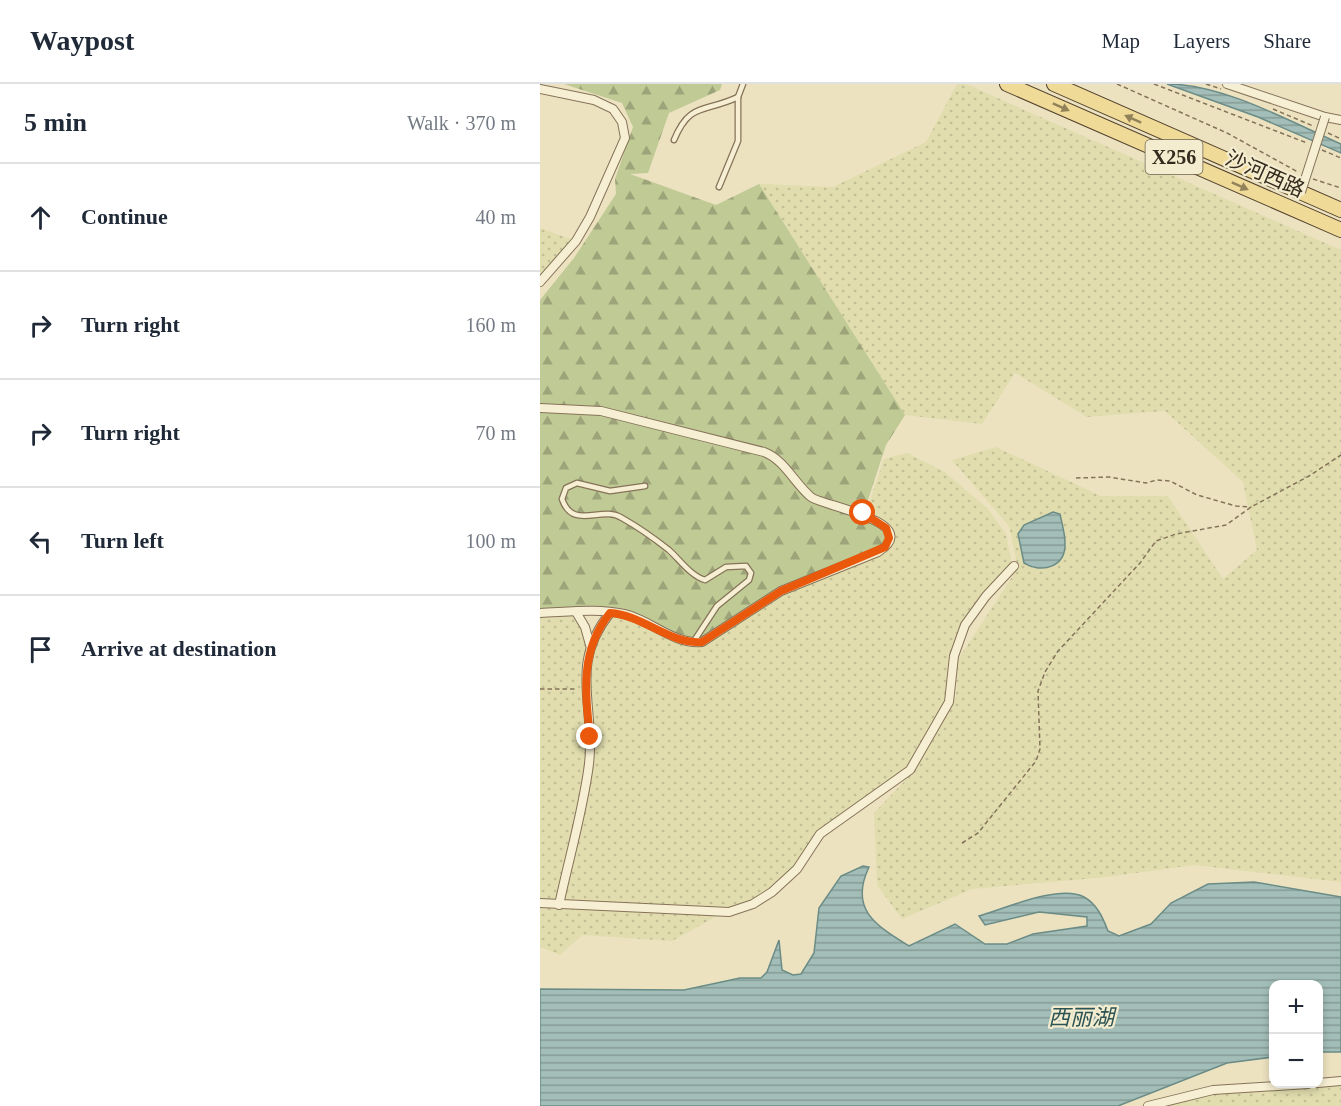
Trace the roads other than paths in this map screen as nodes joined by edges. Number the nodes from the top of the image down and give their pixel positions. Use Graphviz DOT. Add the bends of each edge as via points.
graph roads {
  1 [pos="743,84"];
  2 [pos="1007,84"];
  3 [pos="1054,84"];
  4 [pos="1227,88"];
  5 [pos="540,89"];
  6 [pos="738,97"];
  7 [pos="1325,117"];
  8 [pos="1341,120"];
  9 [pos="674,140"];
  10 [pos="719,187"];
  11 [pos="1301,192"];
  12 [pos="1341,210"];
  13 [pos="1341,230"];
  14 [pos="540,282"];
  15 [pos="540,408"];
  16 [pos="645,486"];
  17 [pos="1014,566"];
  18 [pos="576,612"];
  19 [pos="540,613"];
  20 [pos="610,613"];
  21 [pos="692,643"];
  22 [pos="590,645"];
  23 [pos="540,903"];
  24 [pos="559,904"];
  25 [pos="1341,1081"];
  26 [pos="1323,1083"];
  27 [pos="1269,1086"];
  28 [pos="1148,1106"];
  1 -- 6 [label="lane"];
  2 -- 13 [label="main road, 沙河西路 / X256, one-way"];
  11 -- 3 [label="main road, 沙河西路 / X256, one-way"];
  4 -- 7 [label="street"];
  5 -- 14 [label="street" via="613,108 622,122 625,138 590,218 576,241"];
  6 -- 9 [label="lane" via="693,111 682,119"];
  6 -- 10 [label="lane" via="738,141"];
  7 -- 8 [label="street"];
  7 -- 11 [label="street, bridge"];
  11 -- 12 [label="main road, 沙河西路 / X256"];
  15 -- 21 [label="street" via="601,411 764,452 774,456 811,497 863,513 886,528 889,538 878,552 781,591 713,636"];
  16 -- 21 [label="lane" via="610,491 577,483 566,488 562,499 564,507 582,518 613,513 622,518 666,548 697,578 705,580 726,567 746,566 751,573 749,580 717,606"];
  17 -- 24 [label="street" via="965,625 954,656 949,702 910,770 820,834 797,869 772,892 729,912"];
  18 -- 19 [label="street"];
  18 -- 20 [label="street"];
  18 -- 22 [label="street"];
  20 -- 21 [label="street" via="643,620"];
  20 -- 22 [label="street"];
  22 -- 24 [label="street" via="584,689 589,762"];
  23 -- 24 [label="street"];
  25 -- 26 [label="street"];
  27 -- 28 [label="street" via="1213,1090"];
}
